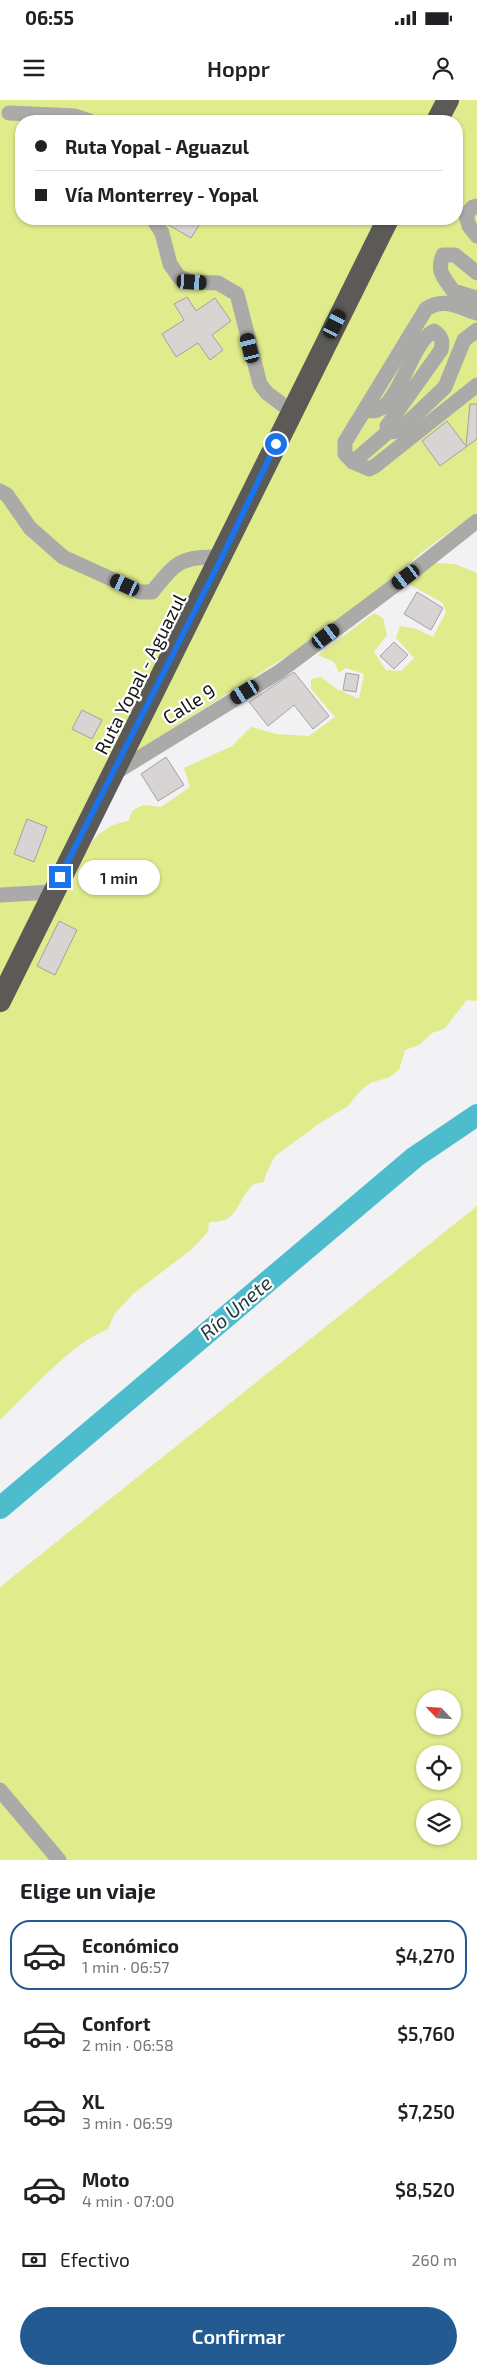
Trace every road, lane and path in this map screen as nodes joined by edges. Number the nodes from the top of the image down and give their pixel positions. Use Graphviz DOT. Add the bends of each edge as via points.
graph roads {
  1 [pos="448,100"];
  2 [pos="9,113"];
  3 [pos="53,115"];
  4 [pos="440,115"];
  5 [pos="477,206"];
  6 [pos="157,225"];
  7 [pos="385,225"];
  8 [pos="477,236"];
  9 [pos="477,273"];
  10 [pos="477,298"];
  11 [pos="477,313"];
  12 [pos="477,330"];
  13 [pos="477,385"];
  14 [pos="365,410"];
  15 [pos="291,411"];
  16 [pos="388,432"];
  17 [pos="353,462"];
  18 [pos="0,491"];
  19 [pos="477,521"];
  20 [pos="222,557"];
  21 [pos="112,774"];
  22 [pos="52,892"];
  23 [pos="0,895"];
  24 [pos="0,1001"];
  25 [pos="0,1790"];
  26 [pos="60,1860"];
  1 -- 4 [label="street"];
  2 -- 3 [label="street"];
  5 -- 8 [label="street" via="466,215"];
  6 -- 15 [label="street" via="170,264 179,277 192,282 218,283 237,294 260,384"];
  7 -- 15 [label="street, Ruta Yopal - Aguazul"];
  9 -- 10 [label="street" via="455,255 443,255 439,265 453,291"];
  11 -- 14 [label="street" via="436,302 426,309"];
  12 -- 16 [label="street" via="464,340 445,387 400,430"];
  13 -- 17 [label="street" via="375,466 369,469"];
  14 -- 16 [label="street" via="378,412 391,400 420,343 434,331 439,334 441,350 387,426"];
  14 -- 17 [label="street" via="345,442 345,454"];
  15 -- 20 [label="street, Ruta Yopal - Aguazul"];
  16 -- 17 [label="street"];
  18 -- 20 [label="street" via="7,495 30,528 63,557 140,592 152,592 173,566 183,560"];
  19 -- 21 [label="street, Ruta Yopal - Aguazul" via="279,672"];
  20 -- 21 [label="street, Ruta Yopal - Aguazul"];
  21 -- 22 [label="highway"];
  22 -- 23 [label="street"];
  22 -- 24 [label="highway"];
  25 -- 26 [label="street"];
}
